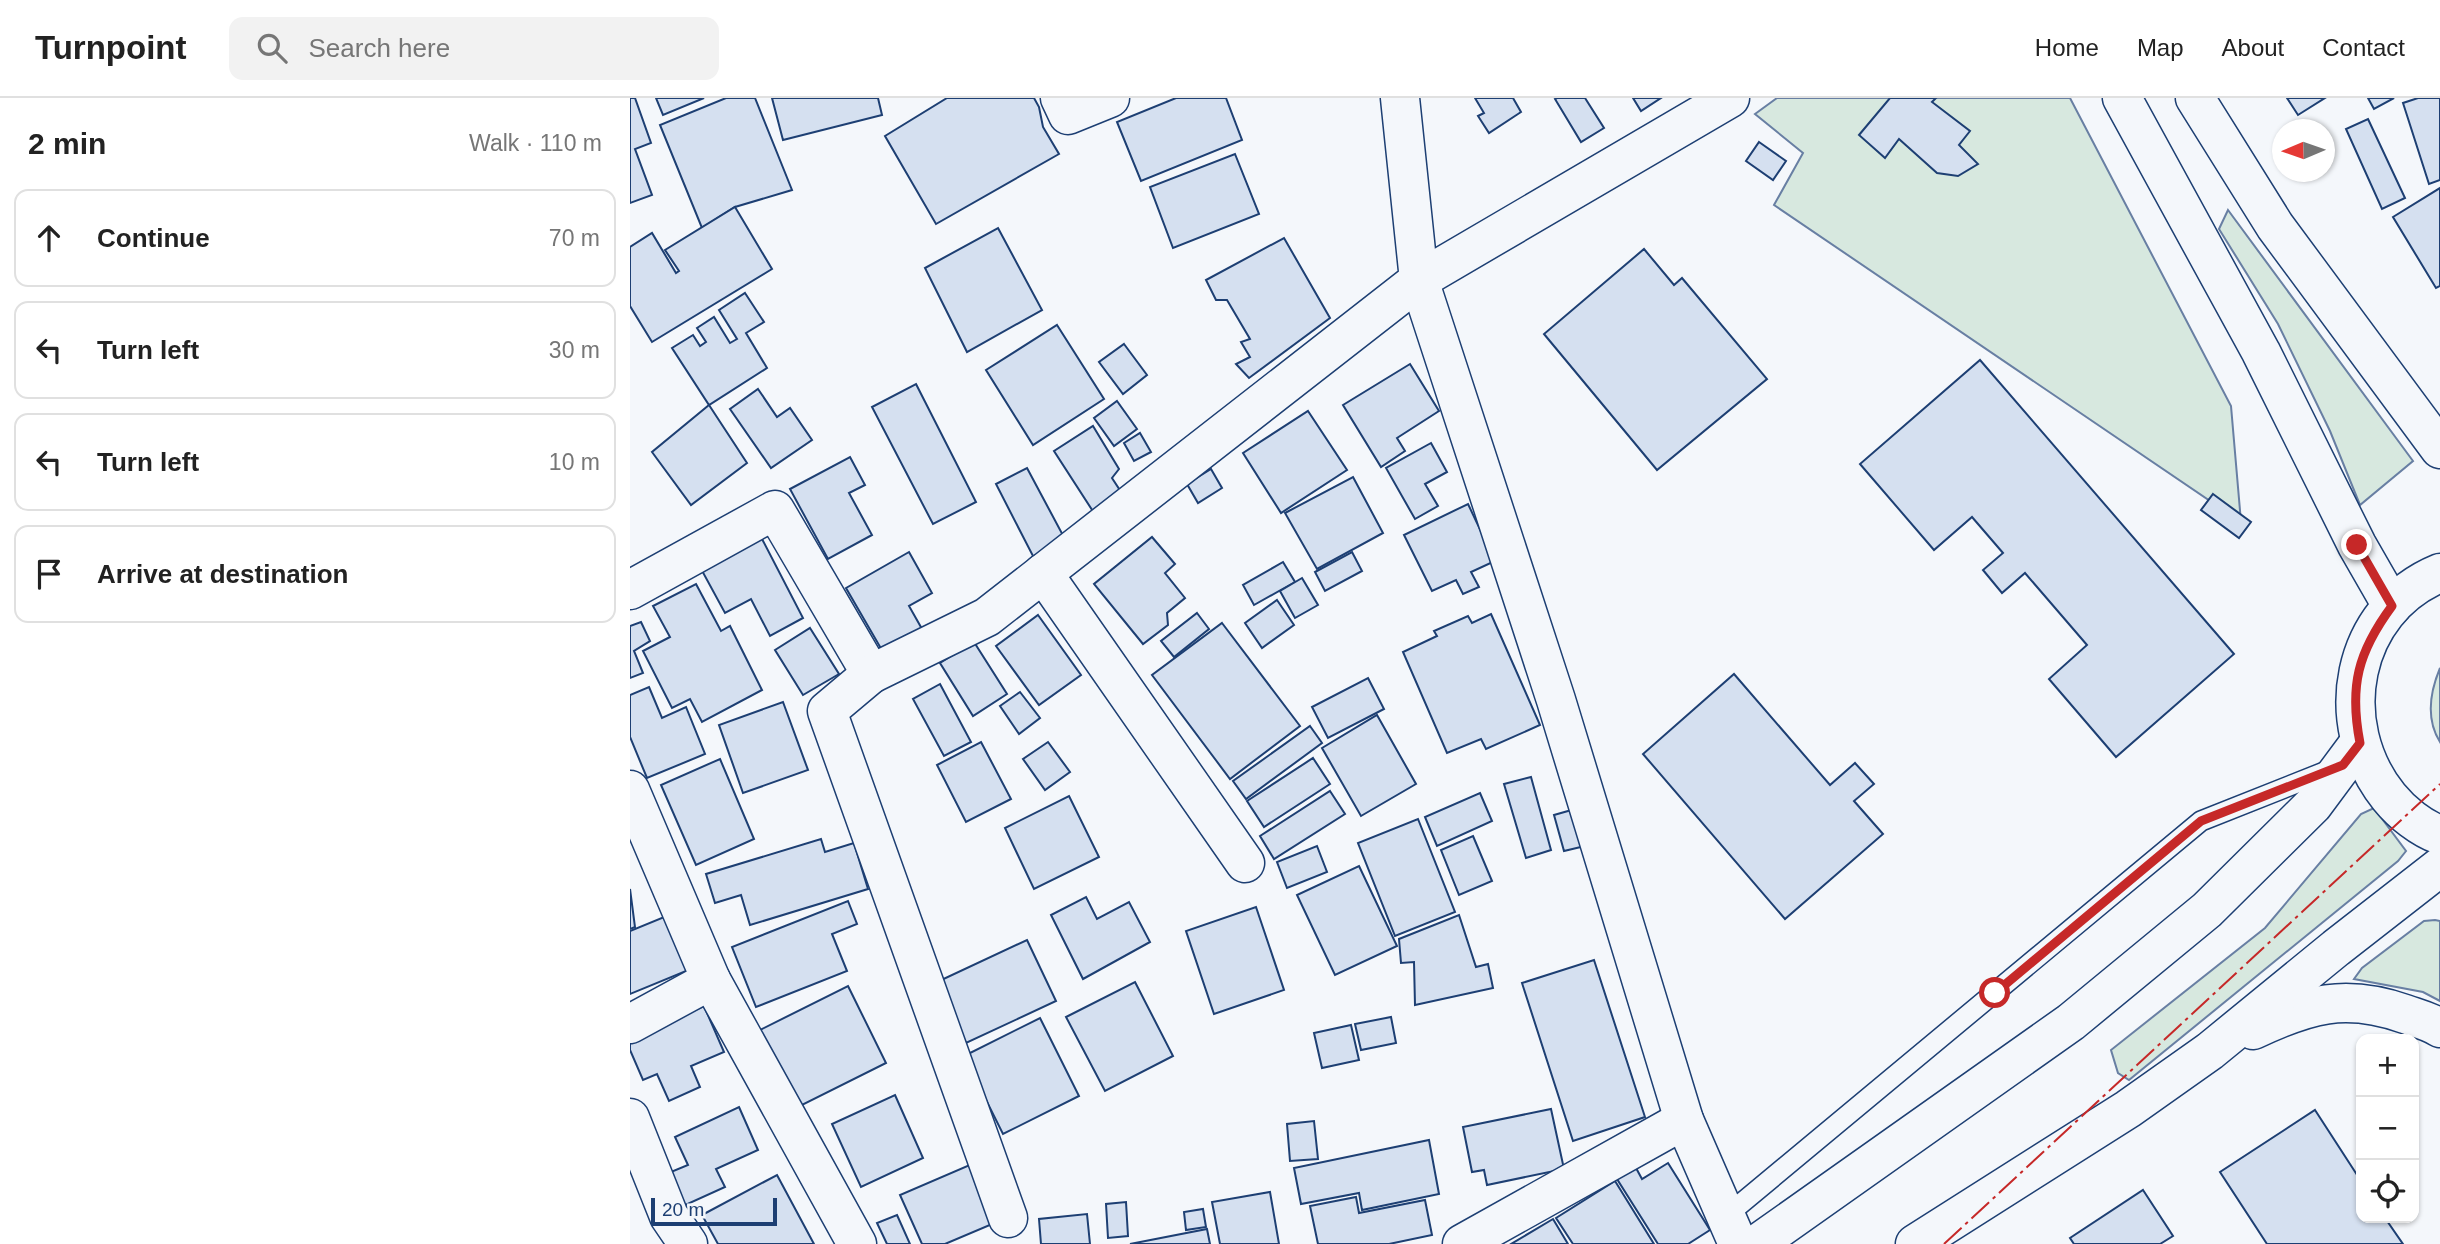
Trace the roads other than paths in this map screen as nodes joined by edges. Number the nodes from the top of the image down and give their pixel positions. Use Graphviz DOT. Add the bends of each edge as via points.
graph roads {
  1 [pos="1060,98"];
  2 [pos="1110,98"];
  3 [pos="1400,98"];
  4 [pos="1729,98"];
  5 [pos="2122,98"];
  6 [pos="2195,98"];
  7 [pos="1419,280"];
  8 [pos="2440,449"];
  9 [pos="1042,573"];
  10 [pos="2440,573"];
  11 [pos="630,590"];
  12 [pos="2392,606"];
  13 [pos="871,674"];
  14 [pos="2351,754"];
  15 [pos="630,790"];
  16 [pos="2440,835"];
  17 [pos="1245,863"];
  18 [pos="2440,867"];
  19 [pos="711,981"];
  20 [pos="630,1024"];
  21 [pos="2440,1028"];
  22 [pos="2210,1051"];
  23 [pos="630,1118"];
  24 [pos="1684,1120"];
  25 [pos="1009,1218"];
  26 [pos="1732,1230"];
  27 [pos="688,1244"];
  28 [pos="857,1244"];
  29 [pos="1462,1244"];
  30 [pos="1756,1244"];
  31 [pos="1915,1244"];
  1 -- 2 [label="street" via="1068,115"];
  3 -- 7 [label="street"];
  4 -- 7 [label="street"];
  5 -- 12 [label="street" via="2261,352"];
  6 -- 8 [label="street" via="2275,226"];
  7 -- 9 [label="street"];
  7 -- 24 [label="street" via="1556,701"];
  9 -- 13 [label="street" via="987,617"];
  9 -- 17 [label="street"];
  10 -- 12 [label="street"];
  11 -- 13 [label="street" via="775,510"];
  12 -- 14 [label="street" via="2362,656 2355,685"];
  13 -- 25 [label="street" via="827,711"];
  14 -- 16 [label="street" via="2399,810"];
  14 -- 26 [label="lane" via="2201,821"];
  14 -- 30 [label="street" via="2313,805 2207,910 2082,1014"];
  15 -- 19 [label="street"];
  18 -- 22 [label="street"];
  19 -- 20 [label="street"];
  19 -- 28 [label="street"];
  21 -- 22 [label="street" via="2384,1006 2341,1001 2290,1013"];
  22 -- 31 [label="street" via="2128,1109"];
  23 -- 27 [label="street" via="669,1216"];
  24 -- 26 [label="street"];
  24 -- 29 [label="street"];
}
